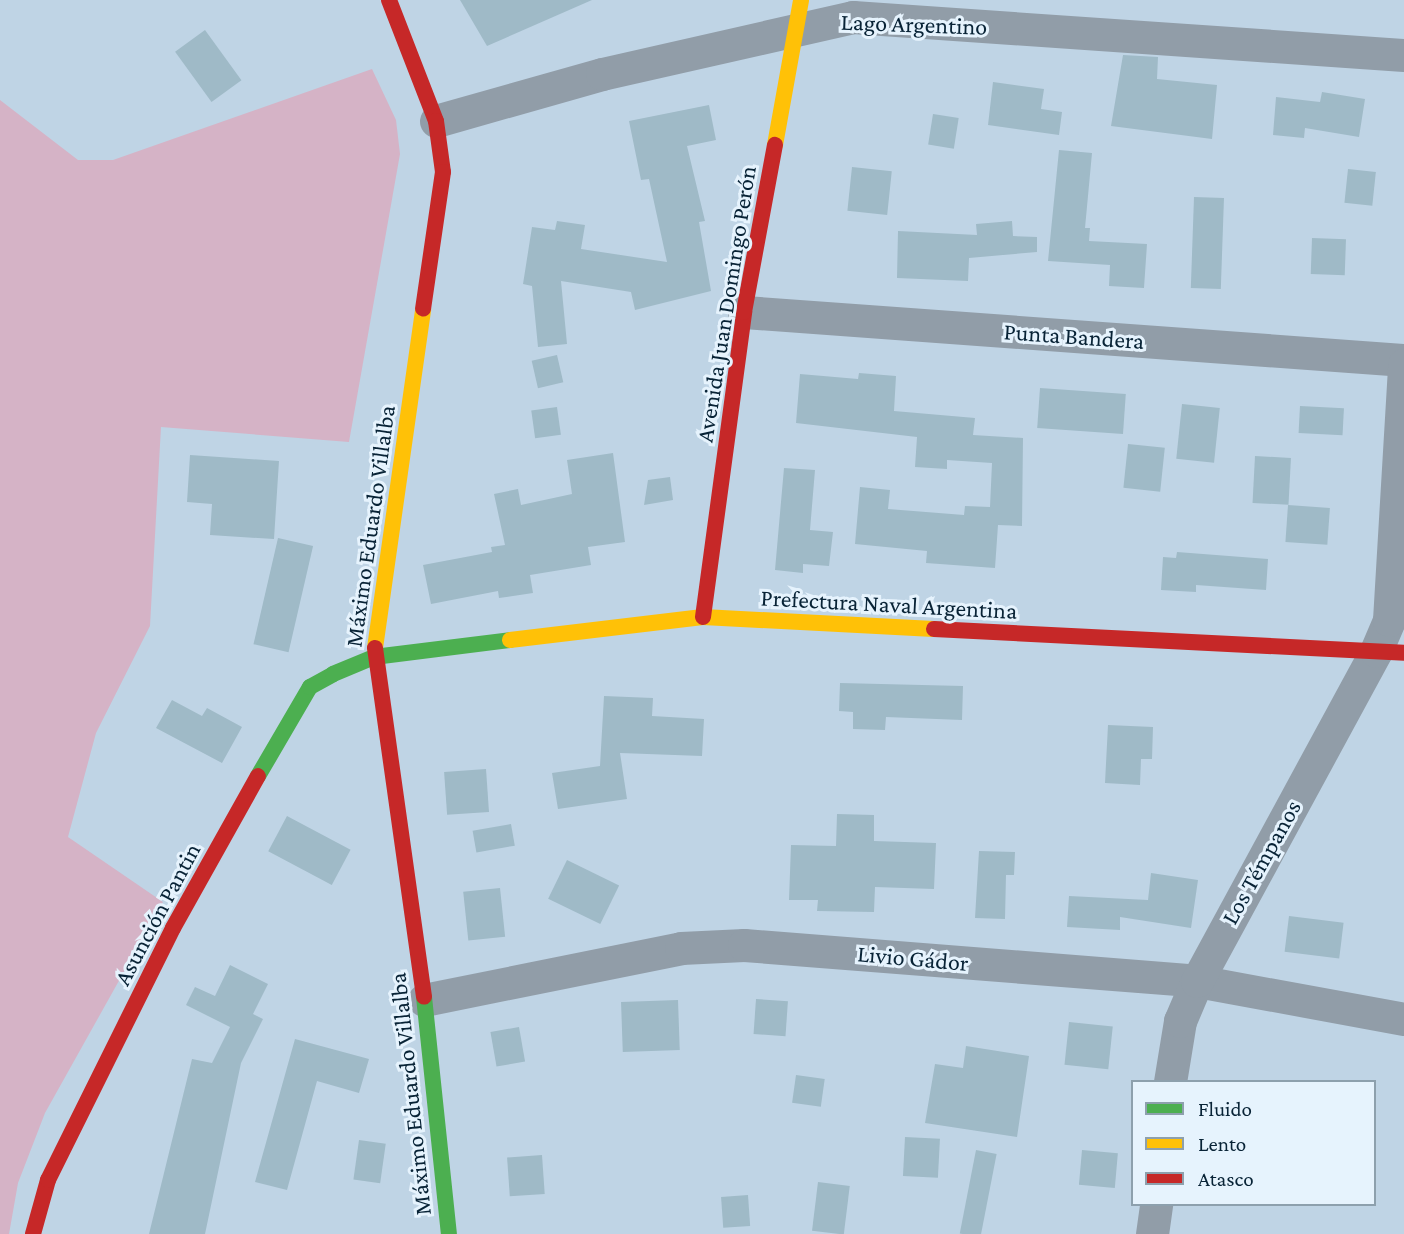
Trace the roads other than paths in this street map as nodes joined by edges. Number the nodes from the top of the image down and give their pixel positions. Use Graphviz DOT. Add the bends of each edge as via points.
graph roads {
  1 [pos="389,0"];
  2 [pos="799,13"];
  3 [pos="1404,55"];
  4 [pos="436,121"];
  5 [pos="744,313"];
  6 [pos="1404,362"];
  7 [pos="703,617"];
  8 [pos="1390,652"];
  9 [pos="374,657"];
  10 [pos="1197,981"];
  11 [pos="424,1000"];
  12 [pos="1404,1019"];
  13 [pos="1170,1080"];
  14 [pos="1156,1206"];
  15 [pos="33,1234"];
  16 [pos="449,1234"];
  17 [pos="1152,1234"];
  1 -- 4 [label="street, Máximo Eduardo Villalba"];
  2 -- 3 [label="street, Lago Argentino"];
  2 -- 4 [label="street, Lago Argentino"];
  2 -- 5 [label="street, Avenida Juan Domingo Perón"];
  4 -- 9 [label="street, Máximo Eduardo Villalba" via="443,172"];
  5 -- 6 [label="street, Punta Bandera"];
  5 -- 7 [label="street, Avenida Juan Domingo Perón"];
  6 -- 8 [label="street, Los Témpanos"];
  7 -- 8 [label="street, Prefectura Naval Argentina"];
  7 -- 9 [label="street, Prefectura Naval Argentina"];
  8 -- 10 [label="street, Los Témpanos"];
  9 -- 11 [label="street, Máximo Eduardo Villalba"];
  9 -- 15 [label="street, Asunción Pantin" via="310,687 299,702 173,928 48,1180"];
  10 -- 11 [label="street, Livio Gádor" via="744,945 681,948"];
  10 -- 12 [label="street, Livio Gádor"];
  10 -- 13 [label="street, Los Témpanos" via="1180,1021"];
  11 -- 16 [label="street, Máximo Eduardo Villalba"];
  14 -- 17 [label="street"];
}
